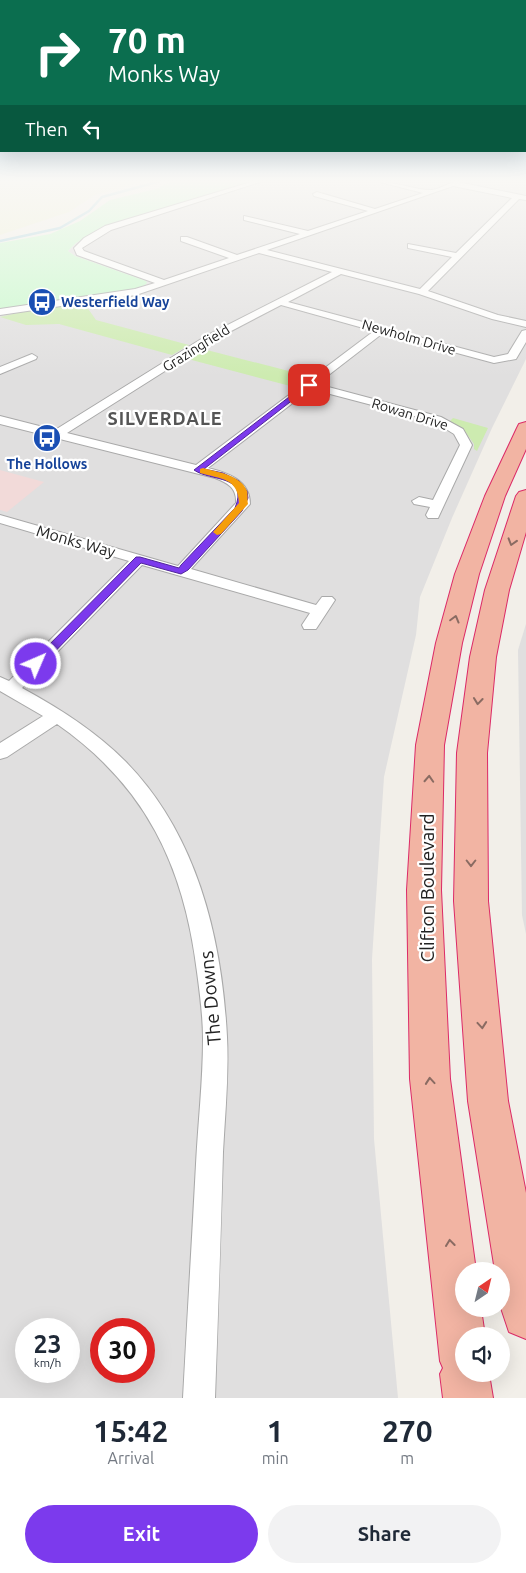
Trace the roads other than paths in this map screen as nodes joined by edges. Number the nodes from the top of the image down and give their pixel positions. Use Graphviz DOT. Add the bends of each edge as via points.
graph roads {
  1 [pos="79,247"];
  2 [pos="204,247"];
  3 [pos="271,247"];
  4 [pos="417,247"];
  5 [pos="467,247"];
  6 [pos="260,251"];
  7 [pos="457,256"];
  8 [pos="237,258"];
  9 [pos="341,271"];
  10 [pos="165,283"];
  11 [pos="422,292"];
  12 [pos="279,302"];
  13 [pos="0,312"];
  14 [pos="526,324"];
  15 [pos="382,329"];
  16 [pos="526,333"];
  17 [pos="31,356"];
  18 [pos="0,371"];
  19 [pos="309,385"];
  20 [pos="0,420"];
  21 [pos="526,428"];
  22 [pos="57,434"];
  23 [pos="198,470"];
  24 [pos="526,496"];
  25 [pos="419,501"];
  26 [pos="0,519"];
  27 [pos="140,559"];
  28 [pos="181,571"];
  29 [pos="310,625"];
  30 [pos="6,686"];
  31 [pos="56,716"];
  32 [pos="0,752"];
  33 [pos="526,1315"];
  34 [pos="460,1327"];
  35 [pos="466,1382"];
  36 [pos="199,1398"];
  37 [pos="468,1398"];
  1 -- 10 [label="street" via="80,253"];
  2 -- 8 [label="street"];
  3 -- 6 [label="street"];
  4 -- 7 [label="street"];
  5 -- 7 [label="street"];
  6 -- 8 [label="street"];
  6 -- 9 [label="street"];
  7 -- 11 [label="street"];
  8 -- 10 [label="street"];
  9 -- 11 [label="street"];
  9 -- 12 [label="street, Grazingfield"];
  10 -- 13 [label="street" via="122,295"];
  11 -- 14 [label="street"];
  12 -- 15 [label="street, Newholm Drive"];
  12 -- 22 [label="street, Grazingfield" via="210,338"];
  15 -- 16 [label="street, Newholm Drive" via="494,360 512,357"];
  15 -- 19 [label="street"];
  17 -- 18 [label="street"];
  19 -- 23 [label="street"];
  19 -- 25 [label="street, Rowan Drive" via="436,420 460,432 466,445 436,510"];
  20 -- 22 [label="street"];
  34 -- 21 [label="highway, Clifton Boulevard, one-way" via="430,1079 424,890 430,745 448,643 467,574 495,496"];
  22 -- 23 [label="street"];
  23 -- 28 [label="street" via="236,483 243,491 243,504"];
  24 -- 33 [label="highway, one-way" via="497,590 483,657 472,753 471,902 488,1101"];
  26 -- 27 [label="street, Monks Way"];
  27 -- 28 [label="street, Monks Way"];
  27 -- 30 [label="street"];
  28 -- 29 [label="street, Monks Way" via="323,606"];
  30 -- 31 [label="street, The Downs"];
  31 -- 32 [label="street"];
  31 -- 36 [label="street, The Downs" via="84,734 110,757 153,808 178,854 200,914 216,1039"];
  35 -- 37 [label="highway"];
}
